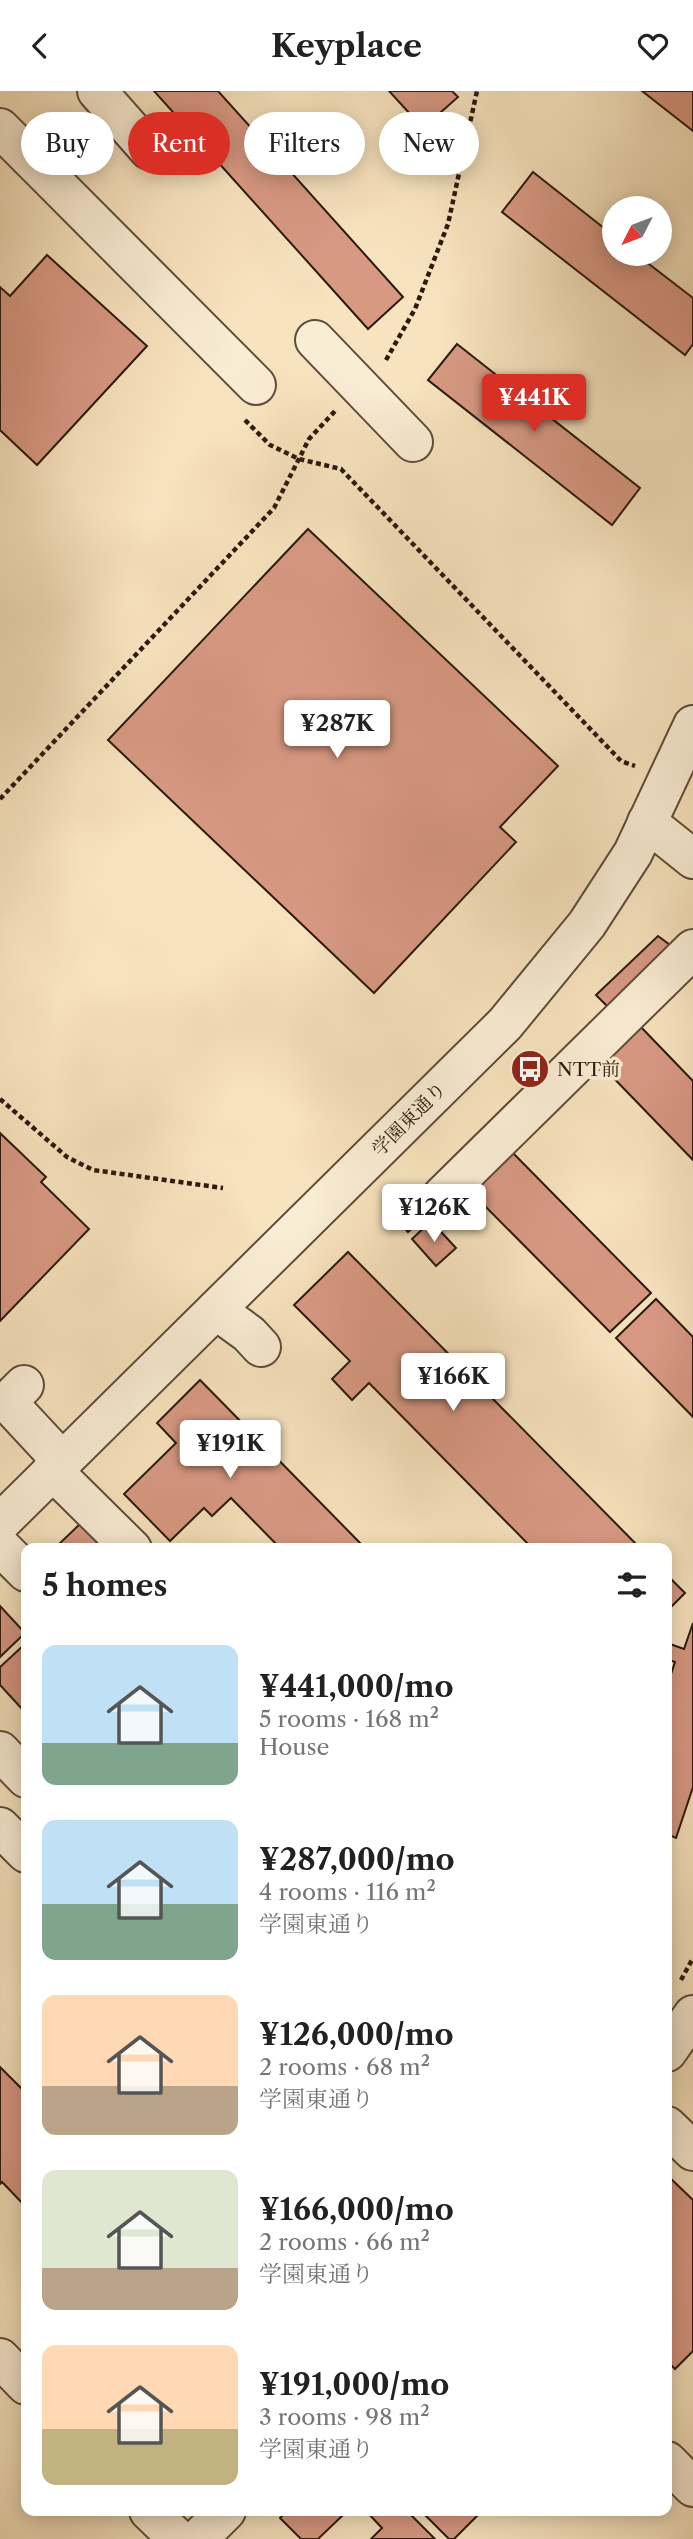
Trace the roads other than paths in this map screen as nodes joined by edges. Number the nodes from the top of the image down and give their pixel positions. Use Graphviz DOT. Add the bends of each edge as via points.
graph roads {
  1 [pos="97,91"];
  2 [pos="128,126"];
  3 [pos="0,128"];
  4 [pos="315,340"];
  5 [pos="248,401"];
  6 [pos="413,442"];
  7 [pos="691,733"];
  8 [pos="648,822"];
  9 [pos="693,859"];
  10 [pos="693,949"];
  11 [pos="442,1196"];
  12 [pos="216,1310"];
  13 [pos="261,1347"];
  14 [pos="24,1385"];
  15 [pos="57,1465"];
  16 [pos="0,1523"];
  17 [pos="127,1543"];
  18 [pos="0,1546"];
  19 [pos="21,1567"];
  20 [pos="0,1751"];
  21 [pos="21,1773"];
  22 [pos="0,1827"];
  23 [pos="21,1848"];
  24 [pos="693,2015"];
  25 [pos="672,2045"];
  26 [pos="672,2131"];
  27 [pos="693,2151"];
  28 [pos="0,2358"];
  29 [pos="21,2380"];
  30 [pos="672,2466"];
  31 [pos="693,2487"];
  32 [pos="154,2516"];
  33 [pos="221,2516"];
  34 [pos="178,2539"];
  35 [pos="198,2539"];
  1 -- 2 [label="street"];
  3 -- 5 [label="street"];
  4 -- 6 [label="street"];
  7 -- 8 [label="street, 学園東通り"];
  8 -- 9 [label="street"];
  8 -- 12 [label="street, 学園東通り" via="587,924 505,1024"];
  10 -- 11 [label="street"];
  12 -- 13 [label="street"];
  12 -- 15 [label="street, 学園東通り"];
  14 -- 15 [label="street" via="7,1402"];
  15 -- 16 [label="street, 学園東通り"];
  15 -- 17 [label="street"];
  18 -- 19 [label="street"];
  20 -- 21 [label="street"];
  22 -- 23 [label="street"];
  24 -- 25 [label="street"];
  26 -- 27 [label="street"];
  28 -- 29 [label="street"];
  30 -- 31 [label="street"];
  32 -- 34 [label="street"];
  33 -- 35 [label="street"];
}
